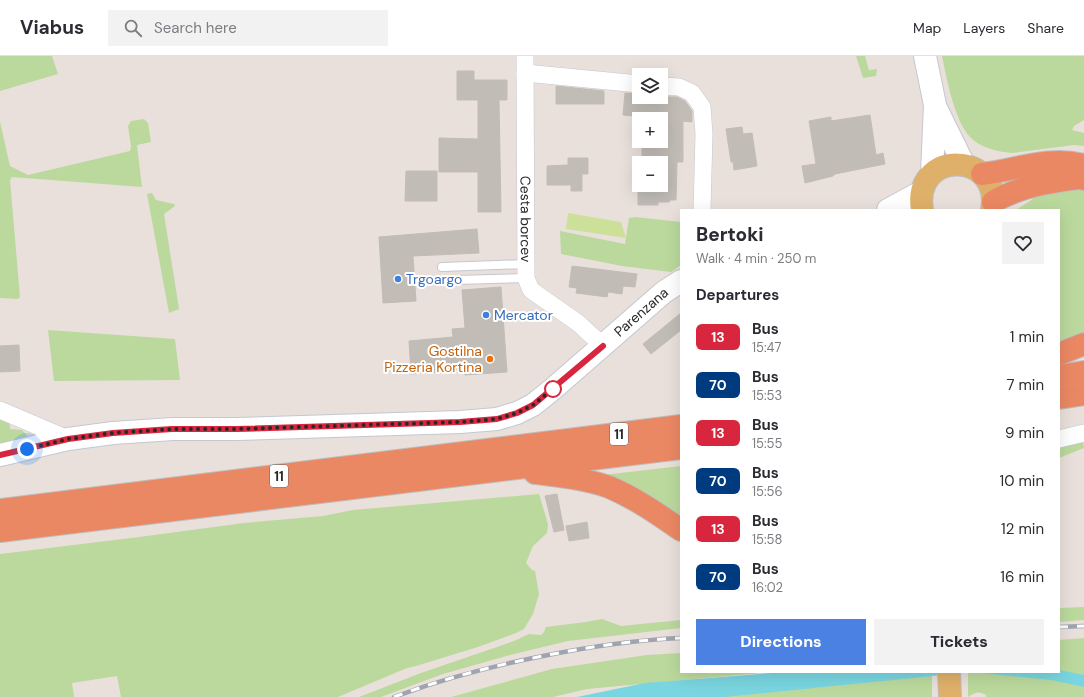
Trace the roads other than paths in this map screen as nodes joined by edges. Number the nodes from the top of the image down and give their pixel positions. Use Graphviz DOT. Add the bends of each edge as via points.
graph roads {
  1 [pos="925,56"];
  2 [pos="525,64"];
  3 [pos="632,83"];
  4 [pos="668,86"];
  5 [pos="935,105"];
  6 [pos="1084,165"];
  7 [pos="973,169"];
  8 [pos="1084,179"];
  9 [pos="925,192"];
  10 [pos="993,206"];
  11 [pos="702,209"];
  12 [pos="890,209"];
  13 [pos="442,267"];
  14 [pos="526,271"];
  15 [pos="456,280"];
  16 [pos="680,282"];
  17 [pos="1084,344"];
  18 [pos="603,346"];
  19 [pos="1060,354"];
  20 [pos="1084,372"];
  21 [pos="1060,376"];
  22 [pos="1084,394"];
  23 [pos="1060,398"];
  24 [pos="0,410"];
  25 [pos="680,426"];
  26 [pos="1084,433"];
  27 [pos="68,439"];
  28 [pos="1060,439"];
  29 [pos="680,448"];
  30 [pos="0,455"];
  31 [pos="502,469"];
  32 [pos="0,510"];
  33 [pos="680,529"];
  34 [pos="0,531"];
  35 [pos="949,673"];
  36 [pos="950,697"];
  1 -- 5 [label="street"];
  2 -- 3 [label="street"];
  2 -- 14 [label="street, Cesta borcev"];
  4 -- 11 [label="street" via="679,87 692,93 702,107"];
  5 -- 7 [label="street"];
  5 -- 9 [label="street"];
  6 -- 7 [label="highway" via="1044,162"];
  7 -- 9 [label="main road" via="954,164 944,166"];
  7 -- 10 [label="main road" via="991,187"];
  8 -- 10 [label="highway" via="1045,182 1007,194"];
  9 -- 12 [label="street"];
  13 -- 14 [label="lane"];
  14 -- 15 [label="lane"];
  14 -- 18 [label="street, Cesta borcev" via="531,290 578,323"];
  16 -- 18 [label="street, Parenzana" via="664,292"];
  17 -- 19 [label="highway"];
  18 -- 27 [label="street, Parenzana" via="533,405 497,419 172,429"];
  20 -- 21 [label="highway"];
  22 -- 23 [label="highway"];
  24 -- 27 [label="street"];
  25 -- 32 [label="highway, 11"];
  26 -- 28 [label="street"];
  27 -- 30 [label="street, Parenzana"];
  29 -- 31 [label="highway, 11"];
  31 -- 33 [label="highway" via="566,477 608,487 632,498"];
  31 -- 34 [label="highway, 11"];
  35 -- 36 [label="main road"];
}
